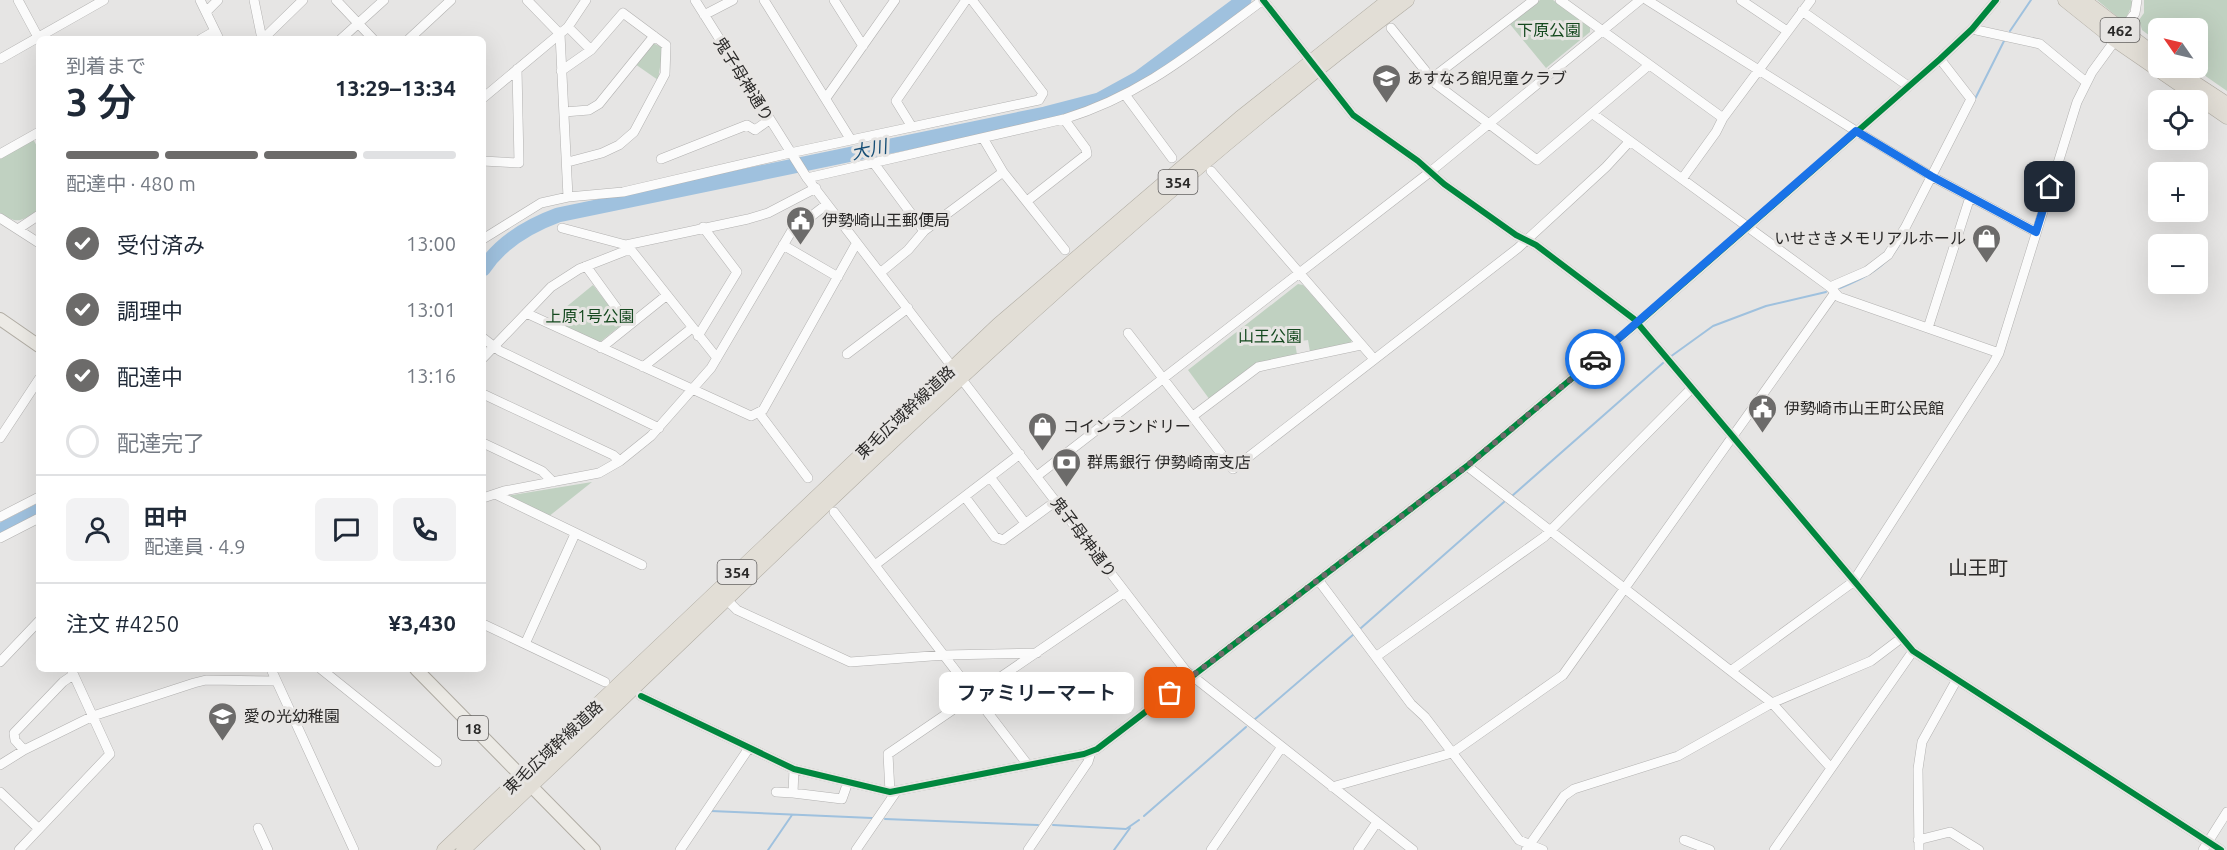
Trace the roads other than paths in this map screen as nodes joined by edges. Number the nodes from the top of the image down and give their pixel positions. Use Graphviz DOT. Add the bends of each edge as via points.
graph roads {
  1 [pos="18,0"];
  2 [pos="104,0"];
  3 [pos="200,0"];
  4 [pos="218,0"];
  5 [pos="254,0"];
  6 [pos="303,0"];
  7 [pos="336,0"];
  8 [pos="384,0"];
  9 [pos="451,0"];
  10 [pos="527,0"];
  11 [pos="586,0"];
  12 [pos="695,0"];
  13 [pos="733,0"];
  14 [pos="764,0"];
  15 [pos="834,0"];
  16 [pos="895,0"];
  17 [pos="966,0"];
  18 [pos="972,0"];
  19 [pos="1263,0"];
  20 [pos="1389,0"];
  21 [pos="1407,0"];
  22 [pos="1533,0"];
  23 [pos="1560,0"];
  24 [pos="1640,0"];
  25 [pos="1647,0"];
  26 [pos="1741,0"];
  27 [pos="1811,0"];
  28 [pos="1996,0"];
  29 [pos="2066,0"];
  30 [pos="2083,0"];
  31 [pos="2137,0"];
  32 [pos="1802,11"];
  33 [pos="206,12"];
  34 [pos="704,15"];
  35 [pos="358,24"];
  36 [pos="568,27"];
  37 [pos="1391,28"];
  38 [pos="1972,29"];
  39 [pos="1602,30"];
  40 [pos="1787,31"];
  41 [pos="560,34"];
  42 [pos="217,35"];
  43 [pos="2118,35"];
  44 [pos="38,36"];
  45 [pos="42,36"];
  46 [pos="262,36"];
  47 [pos="266,36"];
  48 [pos="344,36"];
  49 [pos="370,36"];
  50 [pos="412,36"];
  51 [pos="654,36"];
  52 [pos="36,40"];
  53 [pos="863,46"];
  54 [pos="591,50"];
  55 [pos="2148,52"];
  56 [pos="0,59"];
  57 [pos="1940,59"];
  58 [pos="1649,65"];
  59 [pos="1314,66"];
  60 [pos="517,69"];
  61 [pos="1758,70"];
  62 [pos="561,71"];
  63 [pos="2187,78"];
  64 [pos="1431,79"];
  65 [pos="2086,82"];
  66 [pos="1908,86"];
  67 [pos="486,95"];
  68 [pos="1126,96"];
  69 [pos="826,98"];
  70 [pos="2227,104"];
  71 [pos="564,112"];
  72 [pos="1593,114"];
  73 [pos="2227,117"];
  74 [pos="1723,118"];
  75 [pos="1064,119"];
  76 [pos="769,120"];
  77 [pos="1488,124"];
  78 [pos="912,127"];
  79 [pos="1856,131"];
  80 [pos="36,134"];
  81 [pos="983,138"];
  82 [pos="851,140"];
  83 [pos="1629,142"];
  84 [pos="0,154"];
  85 [pos="792,154"];
  86 [pos="1172,158"];
  87 [pos="661,159"];
  88 [pos="486,161"];
  89 [pos="568,162"];
  90 [pos="873,162"];
  91 [pos="1212,171"];
  92 [pos="1004,172"];
  93 [pos="1430,172"];
  94 [pos="806,176"];
  95 [pos="1931,176"];
  96 [pos="1682,179"];
  97 [pos="816,188"];
  98 [pos="1970,196"];
  99 [pos="568,197"];
  100 [pos="1027,201"];
  101 [pos="826,204"];
  102 [pos="36,217"];
  103 [pos="0,218"];
  104 [pos="1748,226"];
  105 [pos="703,227"];
  106 [pos="562,228"];
  107 [pos="18,229"];
  108 [pos="924,231"];
  109 [pos="2036,232"];
  110 [pos="486,237"];
  111 [pos="36,241"];
  112 [pos="1527,241"];
  113 [pos="856,244"];
  114 [pos="783,246"];
  115 [pos="626,248"];
  116 [pos="1065,250"];
  117 [pos="586,266"];
  118 [pos="880,273"];
  119 [pos="1299,274"];
  120 [pos="838,277"];
  121 [pos="1832,290"];
  122 [pos="667,295"];
  123 [pos="908,308"];
  124 [pos="526,312"];
  125 [pos="0,319"];
  126 [pos="628,324"];
  127 [pos="1637,324"];
  128 [pos="692,328"];
  129 [pos="1928,328"];
  130 [pos="1128,333"];
  131 [pos="698,336"];
  132 [pos="486,340"];
  133 [pos="36,344"];
  134 [pos="1361,345"];
  135 [pos="494,347"];
  136 [pos="601,348"];
  137 [pos="1999,353"];
  138 [pos="848,354"];
  139 [pos="486,355"];
  140 [pos="717,358"];
  141 [pos="1374,359"];
  142 [pos="643,367"];
  143 [pos="957,373"];
  144 [pos="1163,378"];
  145 [pos="36,383"];
  146 [pos="1691,389"];
  147 [pos="692,390"];
  148 [pos="486,395"];
  149 [pos="759,413"];
  150 [pos="1193,416"];
  151 [pos="4,425"];
  152 [pos="659,428"];
  153 [pos="0,438"];
  154 [pos="1733,438"];
  155 [pos="486,444"];
  156 [pos="1020,454"];
  157 [pos="620,461"];
  158 [pos="1467,466"];
  159 [pos="1037,476"];
  160 [pos="990,477"];
  161 [pos="808,478"];
  162 [pos="553,483"];
  163 [pos="495,494"];
  164 [pos="486,496"];
  165 [pos="965,497"];
  166 [pos="36,498"];
  167 [pos="1056,501"];
  168 [pos="834,512"];
  169 [pos="0,517"];
  170 [pos="36,520"];
  171 [pos="1025,524"];
  172 [pos="1550,531"];
  173 [pos="575,534"];
  174 [pos="0,538"];
  175 [pos="642,565"];
  176 [pos="875,565"];
  177 [pos="1319,580"];
  178 [pos="1853,582"];
  179 [pos="1626,589"];
  180 [pos="1125,592"];
  181 [pos="727,600"];
  182 [pos="36,624"];
  183 [pos="486,625"];
  184 [pos="1900,639"];
  185 [pos="525,644"];
  186 [pos="1913,651"];
  187 [pos="1037,653"];
  188 [pos="945,655"];
  189 [pos="1377,656"];
  190 [pos="0,662"];
  191 [pos="1732,670"];
  192 [pos="72,672"];
  193 [pos="272,672"];
  194 [pos="325,672"];
  195 [pos="419,672"];
  196 [pos="1192,677"];
  197 [pos="276,681"];
  198 [pos="1956,681"];
  199 [pos="605,682"];
  200 [pos="975,694"];
  201 [pos="641,696"];
  202 [pos="1772,703"];
  203 [pos="93,717"];
  204 [pos="748,748"];
  205 [pos="1281,748"];
  206 [pos="24,750"];
  207 [pos="1091,752"];
  208 [pos="1452,753"];
  209 [pos="437,762"];
  210 [pos="0,765"];
  211 [pos="1028,765"];
  212 [pos="1831,768"];
  213 [pos="794,770"];
  214 [pos="526,781"];
  215 [pos="848,782"];
  216 [pos="1332,787"];
  217 [pos="0,792"];
  218 [pos="776,792"];
  219 [pos="893,792"];
  220 [pos="793,794"];
  221 [pos="2227,812"];
  222 [pos="1377,822"];
  223 [pos="39,828"];
  224 [pos="258,828"];
  225 [pos="1684,840"];
  226 [pos="1918,840"];
  227 [pos="2205,846"];
  228 [pos="1528,848"];
  229 [pos="19,850"];
  230 [pos="268,850"];
  231 [pos="354,850"];
  232 [pos="444,850"];
  233 [pos="463,850"];
  234 [pos="594,850"];
  235 [pos="680,850"];
  236 [pos="856,850"];
  237 [pos="1028,850"];
  238 [pos="1211,850"];
  239 [pos="1358,850"];
  240 [pos="1413,850"];
  241 [pos="1543,850"];
  242 [pos="1710,850"];
  243 [pos="1774,850"];
  244 [pos="1919,850"];
  245 [pos="1979,850"];
  246 [pos="2221,850"];
  1 -- 44 [label="street"];
  2 -- 45 [label="street"];
  3 -- 33 [label="street"];
  4 -- 33 [label="street"];
  5 -- 46 [label="street"];
  6 -- 47 [label="street"];
  7 -- 35 [label="street"];
  8 -- 35 [label="street"];
  9 -- 50 [label="street"];
  10 -- 41 [label="street"];
  11 -- 36 [label="street"];
  12 -- 34 [label="street, 鬼子母神通り"];
  13 -- 34 [label="street"];
  14 -- 69 [label="street"];
  15 -- 53 [label="street"];
  16 -- 53 [label="street"];
  17 -- 78 [label="street" via="896,101"];
  18 -- 78 [label="street" via="1042,97"];
  19 -- 59 [label="street"];
  19 -- 68 [label="street" via="1165,73"];
  20 -- 59 [label="highway, 東毛広域幹線道路 / 354"];
  21 -- 59 [label="highway, 東毛広域幹線道路 / 354"];
  22 -- 64 [label="street"];
  23 -- 39 [label="street"];
  24 -- 39 [label="street"];
  25 -- 61 [label="street"];
  26 -- 40 [label="street"];
  27 -- 32 [label="street"];
  28 -- 38 [label="street"];
  29 -- 43 [label="highway, 462"];
  30 -- 43 [label="highway, 462"];
  31 -- 43 [label="street" via="2135,13"];
  32 -- 40 [label="street"];
  32 -- 66 [label="street"];
  33 -- 42 [label="street"];
  34 -- 76 [label="street, 鬼子母神通り"];
  35 -- 48 [label="street"];
  35 -- 49 [label="street"];
  36 -- 41 [label="street"];
  36 -- 54 [label="street"];
  37 -- 64 [label="street"];
  38 -- 57 [label="street"];
  38 -- 65 [label="street" via="2040,44"];
  39 -- 58 [label="street"];
  39 -- 77 [label="street"];
  40 -- 61 [label="street"];
  41 -- 60 [label="street"];
  41 -- 62 [label="street"];
  43 -- 55 [label="highway, 462"];
  43 -- 65 [label="street"];
  43 -- 73 [label="highway, 462"];
  51 -- 54 [label="street" via="623,13"];
  51 -- 71 [label="street" via="599,105 590,110"];
  51 -- 89 [label="street" via="666,45 665,74 634,132 602,153"];
  52 -- 56 [label="street"];
  53 -- 69 [label="street"];
  54 -- 62 [label="street"];
  57 -- 66 [label="street"];
  57 -- 95 [label="street" via="1971,99"];
  58 -- 72 [label="street"];
  58 -- 74 [label="street"];
  59 -- 93 [label="street" via="1353,115"];
  59 -- 143 [label="highway, 東毛広域幹線道路 / 354" via="1133,207"];
  60 -- 67 [label="street"];
  60 -- 88 [label="street" via="519,163"];
  61 -- 74 [label="street"];
  61 -- 79 [label="street"];
  62 -- 71 [label="street"];
  63 -- 70 [label="highway"];
  64 -- 77 [label="street"];
  65 -- 109 [label="street"];
  66 -- 79 [label="street"];
  68 -- 75 [label="street"];
  68 -- 86 [label="street"];
  69 -- 82 [label="street"];
  71 -- 89 [label="street"];
  72 -- 77 [label="street" via="1537,160"];
  72 -- 83 [label="street"];
  74 -- 96 [label="street"];
  75 -- 81 [label="street"];
  75 -- 100 [label="street" via="1087,154"];
  76 -- 85 [label="street, 鬼子母神通り"];
  76 -- 87 [label="street" via="755,130 747,125"];
  77 -- 93 [label="street"];
  78 -- 82 [label="street"];
  79 -- 95 [label="street"];
  79 -- 104 [label="street"];
  80 -- 84 [label="street"];
  81 -- 90 [label="street"];
  81 -- 92 [label="street"];
  82 -- 85 [label="street"];
  83 -- 96 [label="street"];
  83 -- 112 [label="street"];
  85 -- 94 [label="street, 鬼子母神通り"];
  85 -- 99 [label="street" via="623,192"];
  89 -- 99 [label="street"];
  90 -- 94 [label="street"];
  90 -- 108 [label="street"];
  91 -- 119 [label="street"];
  92 -- 100 [label="street"];
  92 -- 108 [label="street"];
  93 -- 112 [label="street"];
  93 -- 119 [label="street"];
  94 -- 97 [label="street, 鬼子母神通り"];
  95 -- 98 [label="street"];
  95 -- 121 [label="street" via="1888,255"];
  96 -- 104 [label="street"];
  97 -- 101 [label="street, 鬼子母神通り"];
  97 -- 105 [label="street" via="768,213"];
  98 -- 109 [label="street"];
  98 -- 129 [label="street"];
  99 -- 110 [label="street" via="541,203"];
  100 -- 116 [label="street"];
  101 -- 113 [label="street, 鬼子母神通り"];
  101 -- 114 [label="street" via="796,227"];
  102 -- 107 [label="street"];
  103 -- 107 [label="street"];
  104 -- 121 [label="street"];
  104 -- 127 [label="street"];
  105 -- 115 [label="street"];
  105 -- 131 [label="street" via="737,272"];
  106 -- 115 [label="street"];
  107 -- 111 [label="street"];
  108 -- 118 [label="street"];
  109 -- 137 [label="street"];
  112 -- 127 [label="street"];
  112 -- 141 [label="street"];
  113 -- 118 [label="street, 鬼子母神通り"];
  113 -- 120 [label="street"];
  114 -- 120 [label="street"];
  114 -- 140 [label="street"];
  115 -- 117 [label="street"];
  115 -- 122 [label="street"];
  117 -- 124 [label="street" via="551,287"];
  117 -- 126 [label="street"];
  118 -- 123 [label="street, 鬼子母神通り"];
  119 -- 134 [label="street"];
  119 -- 144 [label="street"];
  120 -- 149 [label="street"];
  121 -- 129 [label="street"];
  121 -- 154 [label="street"];
  122 -- 126 [label="street"];
  122 -- 128 [label="street"];
  123 -- 138 [label="street"];
  123 -- 143 [label="street, 鬼子母神通り"];
  124 -- 135 [label="street"];
  124 -- 136 [label="street"];
  125 -- 133 [label="main road"];
  126 -- 136 [label="street"];
  127 -- 146 [label="street"];
  127 -- 158 [label="street"];
  128 -- 131 [label="street"];
  128 -- 142 [label="street"];
  129 -- 137 [label="street"];
  130 -- 144 [label="street"];
  131 -- 140 [label="street"];
  132 -- 135 [label="street"];
  134 -- 141 [label="street"];
  134 -- 150 [label="street" via="1258,367"];
  135 -- 139 [label="street"];
  135 -- 152 [label="street"];
  136 -- 142 [label="street"];
  137 -- 178 [label="street"];
  140 -- 147 [label="street"];
  141 -- 150 [label="street" via="1233,469"];
  142 -- 147 [label="street"];
  143 -- 156 [label="street, 鬼子母神通り"];
  143 -- 181 [label="highway, 東毛広域幹線道路 / 354"];
  143 -- 214 [label="highway, 東毛広域幹線道路 / 354"];
  144 -- 150 [label="street"];
  144 -- 159 [label="street"];
  145 -- 151 [label="street"];
  146 -- 154 [label="street"];
  146 -- 172 [label="street"];
  147 -- 149 [label="street" via="746,415"];
  147 -- 152 [label="street"];
  148 -- 157 [label="street"];
  149 -- 161 [label="street"];
  151 -- 153 [label="street"];
  152 -- 157 [label="street"];
  154 -- 178 [label="street"];
  154 -- 179 [label="street"];
  155 -- 162 [label="street" via="542,471"];
  156 -- 159 [label="street, 鬼子母神通り"];
  156 -- 160 [label="street"];
  157 -- 162 [label="street" via="590,477"];
  158 -- 172 [label="street"];
  158 -- 177 [label="street"];
  159 -- 167 [label="street, 鬼子母神通り"];
  160 -- 165 [label="street"];
  160 -- 171 [label="street"];
  162 -- 163 [label="street"];
  163 -- 164 [label="street"];
  163 -- 173 [label="street"];
  165 -- 171 [label="street" via="998,540"];
  165 -- 176 [label="street"];
  166 -- 169 [label="street"];
  167 -- 171 [label="street"];
  167 -- 180 [label="street, 鬼子母神通り"];
  168 -- 176 [label="street"];
  170 -- 174 [label="street"];
  172 -- 179 [label="street"];
  172 -- 189 [label="street"];
  173 -- 175 [label="street"];
  173 -- 185 [label="street"];
  176 -- 188 [label="street"];
  177 -- 189 [label="street"];
  177 -- 196 [label="street"];
  178 -- 184 [label="street"];
  178 -- 191 [label="street"];
  179 -- 191 [label="street"];
  179 -- 208 [label="street" via="1563,675"];
  180 -- 187 [label="street"];
  180 -- 196 [label="street, 鬼子母神通り"];
  181 -- 188 [label="street" via="740,612 850,662"];
  181 -- 214 [label="highway, 東毛広域幹線道路 / 354"];
  182 -- 190 [label="street"];
  183 -- 185 [label="street"];
  184 -- 186 [label="street"];
  184 -- 202 [label="street" via="1870,661"];
  185 -- 199 [label="street"];
  186 -- 198 [label="street"];
  186 -- 212 [label="street"];
  187 -- 188 [label="street"];
  187 -- 200 [label="street"];
  188 -- 200 [label="street"];
  189 -- 208 [label="street"];
  191 -- 202 [label="street"];
  192 -- 203 [label="street"];
  192 -- 206 [label="street" via="14,733"];
  193 -- 197 [label="street"];
  194 -- 209 [label="street"];
  195 -- 214 [label="main road, 18"];
  196 -- 205 [label="street, 鬼子母神通り"];
  196 -- 207 [label="street"];
  197 -- 203 [label="street" via="200,681"];
  197 -- 231 [label="street"];
  198 -- 226 [label="street" via="1922,742"];
  198 -- 227 [label="street"];
  200 -- 211 [label="street"];
  200 -- 219 [label="street" via="888,754"];
  201 -- 204 [label="street"];
  202 -- 212 [label="street"];
  202 -- 228 [label="street" via="1678,756 1574,789 1564,796"];
  203 -- 206 [label="street"];
  203 -- 223 [label="street" via="110,754"];
  204 -- 213 [label="street"];
  204 -- 235 [label="street"];
  205 -- 216 [label="street, 鬼子母神通り"];
  205 -- 238 [label="street"];
  206 -- 210 [label="street"];
  207 -- 211 [label="street"];
  207 -- 237 [label="street"];
  208 -- 216 [label="street"];
  208 -- 228 [label="street"];
  211 -- 219 [label="street"];
  212 -- 243 [label="street"];
  213 -- 215 [label="street"];
  213 -- 220 [label="street"];
  214 -- 232 [label="highway, 東毛広域幹線道路 / 354"];
  214 -- 233 [label="highway, 東毛広域幹線道路 / 354"];
  214 -- 234 [label="main road, 18"];
  215 -- 219 [label="street"];
  215 -- 220 [label="street" via="842,799"];
  216 -- 222 [label="street, 鬼子母神通り"];
  217 -- 223 [label="street"];
  218 -- 220 [label="street"];
  219 -- 236 [label="street"];
  221 -- 227 [label="street"];
  222 -- 239 [label="street"];
  222 -- 240 [label="street, 鬼子母神通り"];
  223 -- 229 [label="street"];
  224 -- 230 [label="street"];
  225 -- 242 [label="street"];
  226 -- 244 [label="street"];
  226 -- 245 [label="street" via="1950,832"];
  227 -- 246 [label="street"];
  228 -- 241 [label="street"];
}
